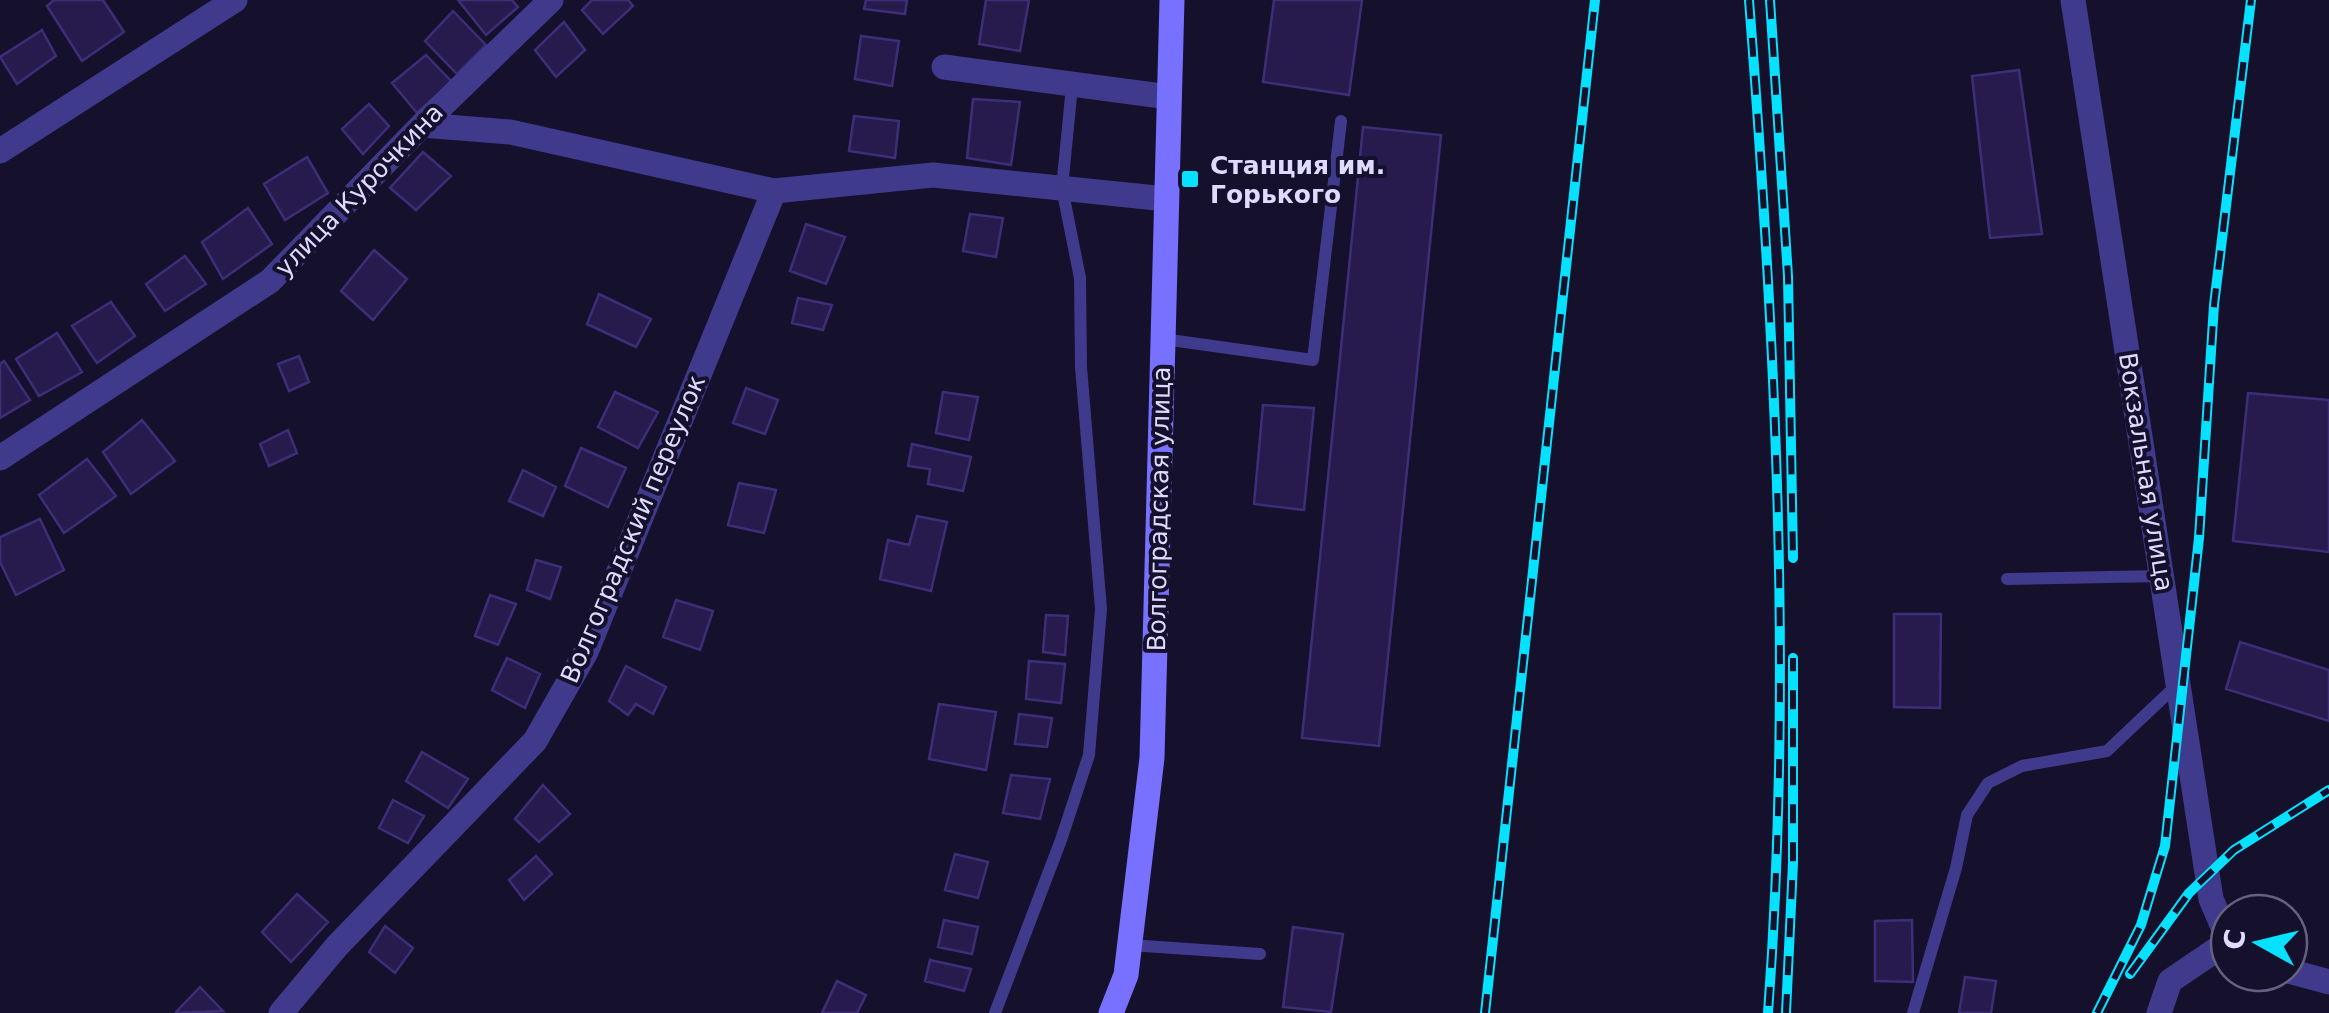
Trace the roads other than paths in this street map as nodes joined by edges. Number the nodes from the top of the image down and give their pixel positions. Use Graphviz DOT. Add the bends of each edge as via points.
graph roads {
  1 [pos="235,0"];
  2 [pos="551,0"];
  3 [pos="1172,0"];
  4 [pos="2073,0"];
  5 [pos="944,67"];
  6 [pos="1072,86"];
  7 [pos="1169,96"];
  8 [pos="1341,121"];
  9 [pos="422,125"];
  10 [pos="0,151"];
  11 [pos="1062,188"];
  12 [pos="774,190"];
  13 [pos="1166,199"];
  14 [pos="1163,340"];
  15 [pos="0,458"];
  16 [pos="2162,576"];
  17 [pos="2007,579"];
  18 [pos="2178,684"];
  19 [pos="2211,893"];
  20 [pos="1130,945"];
  21 [pos="1260,954"];
  22 [pos="2209,955"];
  23 [pos="281,1013"];
  24 [pos="995,1013"];
  25 [pos="1111,1013"];
  26 [pos="1913,1013"];
  27 [pos="2160,1013"];
  1 -- 10 [label="street"];
  2 -- 9 [label="street, улица Курочкина"];
  3 -- 7 [label="main road, Волгоградская улица"];
  4 -- 16 [label="street, Вокзальная улица"];
  5 -- 6 [label="street"];
  6 -- 7 [label="street"];
  6 -- 11 [label="lane"];
  7 -- 13 [label="main road, Волгоградская улица"];
  8 -- 14 [label="lane" via="1313,360"];
  9 -- 12 [label="street" via="510,132"];
  9 -- 15 [label="street, улица Курочкина" via="270,281"];
  11 -- 12 [label="street" via="932,175"];
  11 -- 13 [label="street"];
  11 -- 24 [label="lane" via="1080,278 1102,610 1089,755"];
  12 -- 23 [label="street, Волгоградский переулок" via="586,652 536,741"];
  13 -- 14 [label="main road, Волгоградская улица"];
  14 -- 20 [label="main road, Волгоградская улица" via="1152,758"];
  16 -- 17 [label="lane"];
  16 -- 18 [label="street, Вокзальная улица"];
  18 -- 19 [label="street, Вокзальная улица"];
  18 -- 26 [label="lane" via="2107,751 2022,766 1988,783 1967,815"];
  20 -- 21 [label="lane"];
  20 -- 25 [label="main road, Волгоградская улица"];
  22 -- 27 [label="street" via="2170,981"];
}
